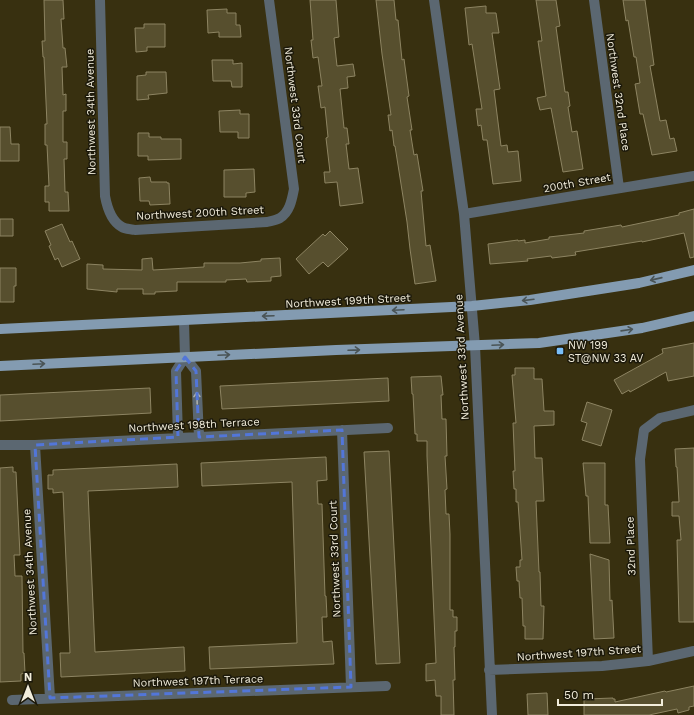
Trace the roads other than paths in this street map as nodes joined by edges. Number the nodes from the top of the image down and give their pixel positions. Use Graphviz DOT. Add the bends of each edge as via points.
graph roads {
  1 [pos="100,0"];
  2 [pos="270,0"];
  3 [pos="434,0"];
  4 [pos="594,0"];
  5 [pos="694,176"];
  6 [pos="619,188"];
  7 [pos="286,212"];
  8 [pos="464,214"];
  9 [pos="115,220"];
  10 [pos="694,270"];
  11 [pos="472,306"];
  12 [pos="694,316"];
  13 [pos="184,320"];
  14 [pos="0,329"];
  15 [pos="475,346"];
  16 [pos="185,357"];
  17 [pos="0,366"];
  18 [pos="694,410"];
  19 [pos="388,428"];
  20 [pos="342,430"];
  21 [pos="199,436"];
  22 [pos="178,437"];
  23 [pos="35,445"];
  24 [pos="0,446"];
  25 [pos="694,651"];
  26 [pos="648,661"];
  27 [pos="489,670"];
  28 [pos="386,686"];
  29 [pos="351,687"];
  30 [pos="50,698"];
  31 [pos="12,700"];
  32 [pos="492,715"];
  1 -- 9 [label="street, Northwest 34th Avenue" via="105,196 108,210"];
  2 -- 7 [label="street, Northwest 33rd Court" via="294,189 292,203"];
  3 -- 8 [label="street, Northwest 33rd Avenue"];
  4 -- 6 [label="street, Northwest 32nd Place"];
  5 -- 6 [label="street, 200th Street"];
  6 -- 8 [label="street, 200th Street"];
  7 -- 9 [label="street, Northwest 200th Street" via="280,218 268,222 135,230 122,227"];
  8 -- 11 [label="street, Northwest 33rd Avenue"];
  10 -- 11 [label="main road, Northwest 199th Street, one-way" via="639,283"];
  11 -- 13 [label="main road, Northwest 199th Street, one-way"];
  11 -- 15 [label="street, Northwest 33rd Avenue"];
  15 -- 12 [label="main road, one-way" via="539,343 642,328"];
  13 -- 14 [label="main road, Northwest 199th Street"];
  13 -- 16 [label="street"];
  16 -- 15 [label="main road, one-way"];
  15 -- 27 [label="street, Northwest 33rd Avenue"];
  17 -- 16 [label="main road, one-way"];
  21 -- 16 [label="street, one-way" via="196,371"];
  16 -- 22 [label="street" via="176,371"];
  18 -- 26 [label="street, 32nd Place" via="660,418 644,430 640,459"];
  19 -- 20 [label="street, Northwest 198th Terrace"];
  20 -- 21 [label="street, Northwest 198th Terrace"];
  20 -- 29 [label="street, Northwest 33rd Court"];
  21 -- 22 [label="street, Northwest 198th Terrace"];
  22 -- 23 [label="street, Northwest 198th Terrace"];
  23 -- 24 [label="street, Northwest 198th Terrace"];
  23 -- 30 [label="street, Northwest 34th Avenue"];
  25 -- 26 [label="street, Northwest 197th Street"];
  26 -- 27 [label="street, Northwest 197th Street" via="602,666"];
  27 -- 32 [label="street, Northwest 33rd Avenue"];
  28 -- 29 [label="street, Northwest 197th Terrace"];
  29 -- 30 [label="street, Northwest 197th Terrace"];
  30 -- 31 [label="street, Northwest 197th Terrace"];
}
